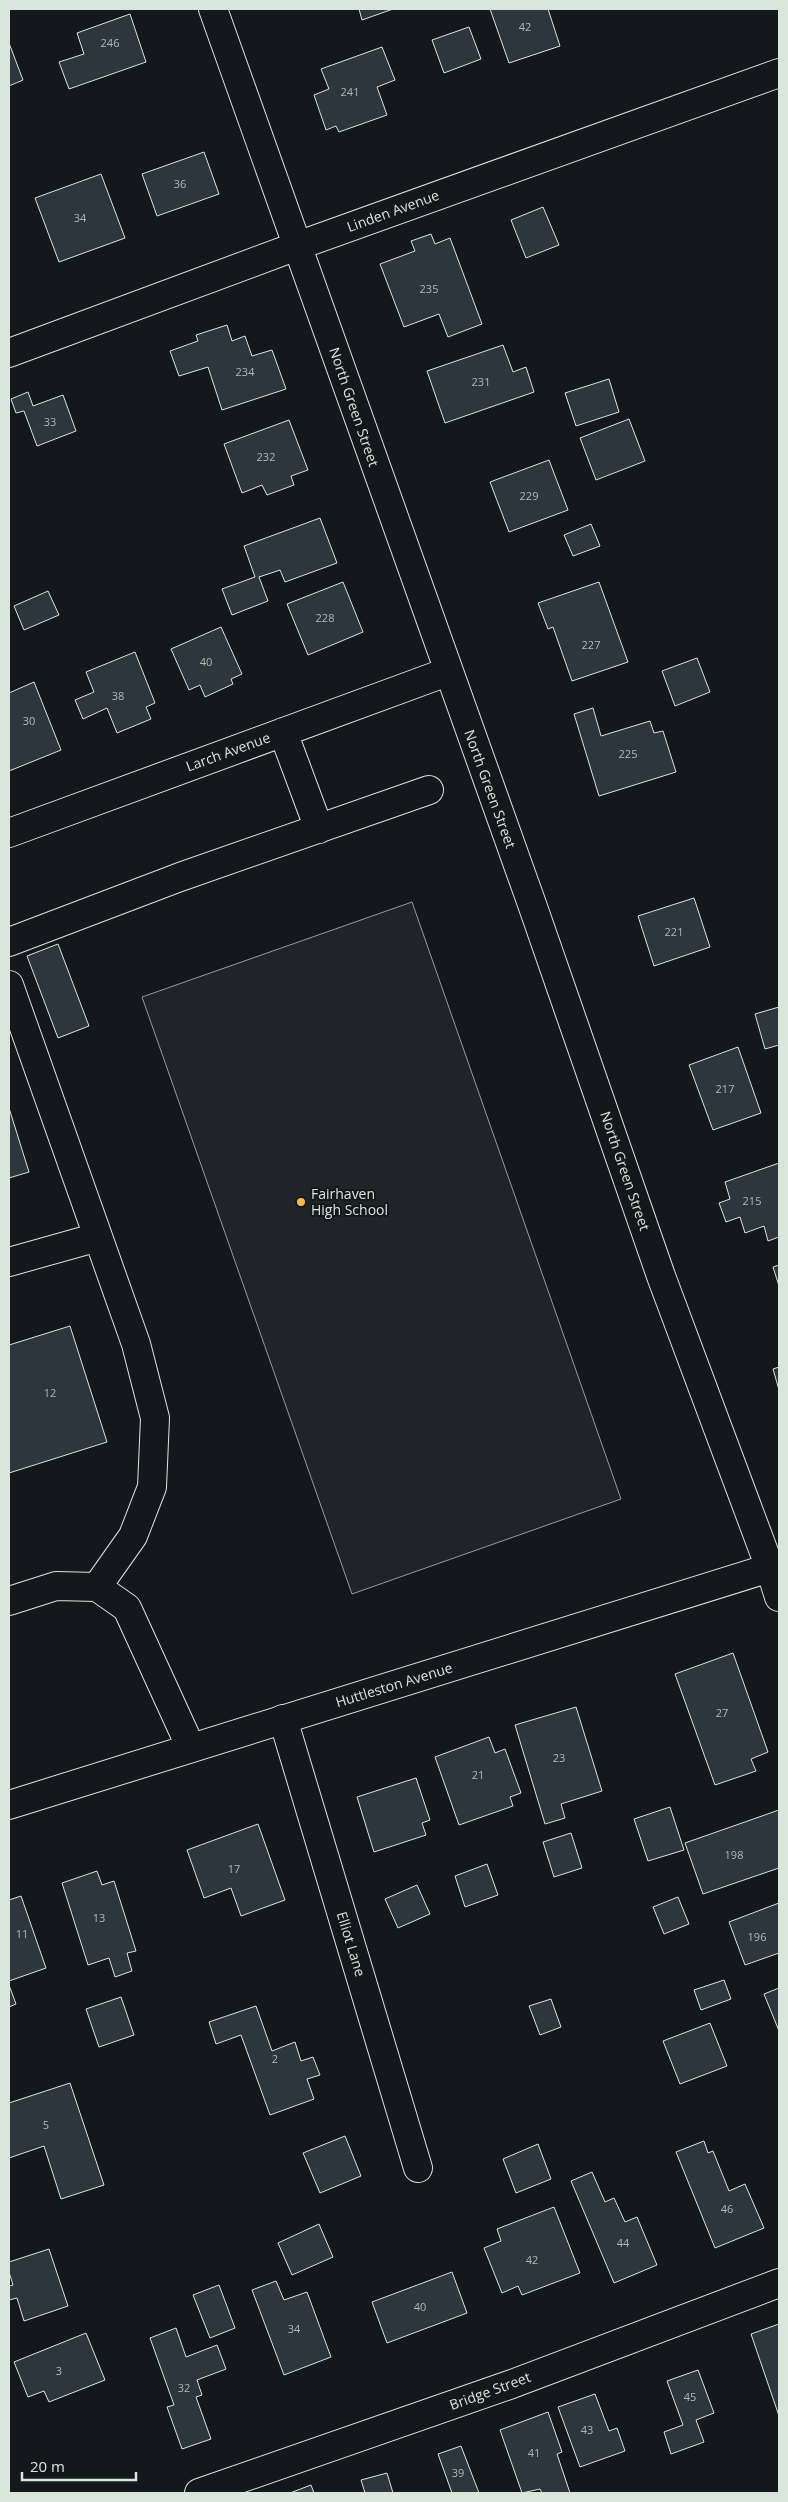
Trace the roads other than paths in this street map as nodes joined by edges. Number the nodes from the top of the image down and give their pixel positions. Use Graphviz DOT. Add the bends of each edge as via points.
graph roads {
  1 [pos="214,9"];
  2 [pos="779,73"];
  3 [pos="297,246"];
  4 [pos="9,353"];
  5 [pos="447,672"];
  6 [pos="283,732"];
  7 [pos="429,790"];
  8 [pos="319,829"];
  9 [pos="9,833"];
  10 [pos="9,942"];
  11 [pos="9,984"];
  12 [pos="98,1237"];
  13 [pos="9,1262"];
  14 [pos="774,1566"];
  15 [pos="96,1587"];
  16 [pos="779,1597"];
  17 [pos="9,1601"];
  18 [pos="283,1719"];
  19 [pos="191,1748"];
  20 [pos="9,1805"];
  21 [pos="418,2168"];
  22 [pos="779,2283"];
  23 [pos="199,2493"];
  1 -- 3 [label="main road, North Green Street"];
  2 -- 3 [label="main road, Linden Avenue"];
  3 -- 4 [label="main road, Linden Avenue"];
  3 -- 5 [label="main road, North Green Street"];
  5 -- 6 [label="main road, Larch Avenue"];
  5 -- 14 [label="main road, North Green Street" via="533,907 661,1276"];
  6 -- 8 [label="main road"];
  6 -- 9 [label="main road, Larch Avenue"];
  7 -- 8 [label="main road"];
  8 -- 10 [label="main road" via="180,877"];
  11 -- 12 [label="main road"];
  12 -- 13 [label="main road"];
  12 -- 15 [label="main road" via="136,1344 155,1418 152,1487 133,1536"];
  14 -- 16 [label="main road, North Green Street"];
  14 -- 18 [label="main road, Huttleston Avenue"];
  15 -- 17 [label="main road" via="56,1586"];
  15 -- 19 [label="main road" via="128,1608"];
  18 -- 19 [label="main road, Huttleston Avenue"];
  18 -- 21 [label="main road, Elliot Lane"];
  19 -- 20 [label="main road, Huttleston Avenue"];
  22 -- 23 [label="main road, Bridge Street" via="512,2384"];
}
